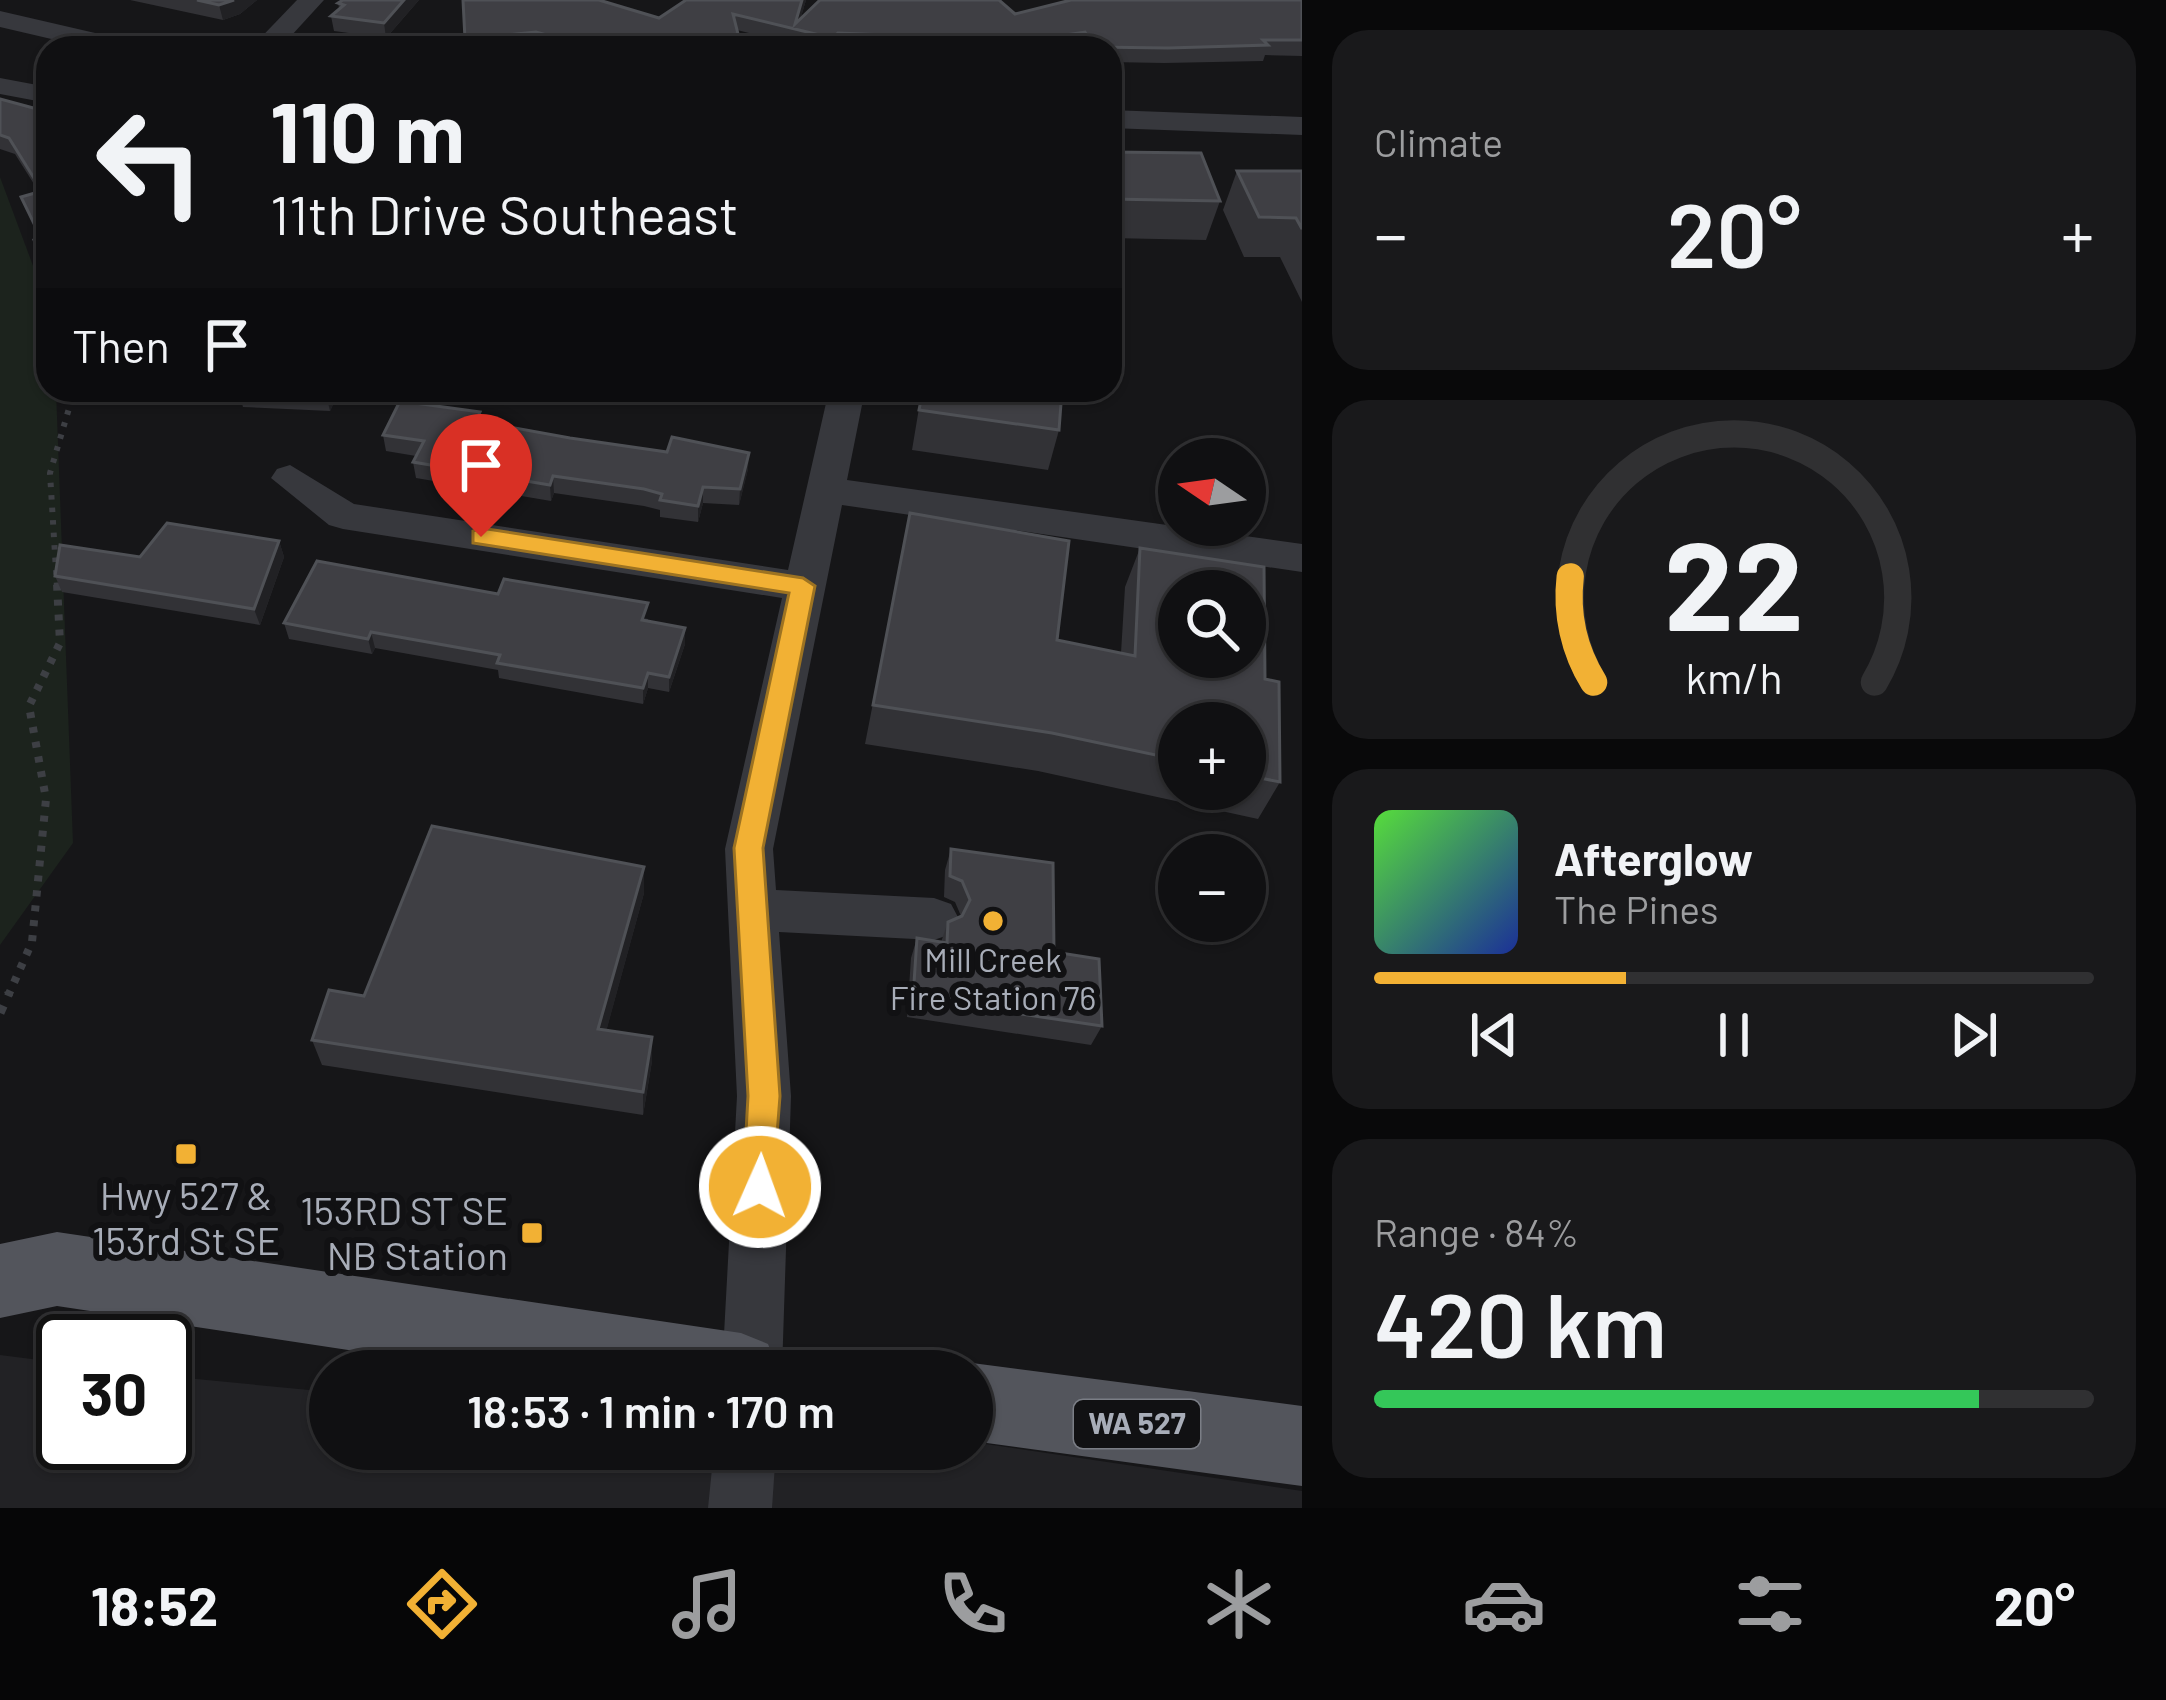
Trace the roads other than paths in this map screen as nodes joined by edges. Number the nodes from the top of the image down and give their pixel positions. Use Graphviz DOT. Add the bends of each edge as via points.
graph roads {
  1 [pos="311,0"];
  2 [pos="0,19"];
  3 [pos="73,36"];
  4 [pos="276,36"];
  5 [pos="0,86"];
  6 [pos="36,93"];
  7 [pos="1302,111"];
  8 [pos="1122,115"];
  9 [pos="1122,116"];
  10 [pos="1302,126"];
  11 [pos="844,402"];
  12 [pos="290,478"];
  13 [pos="825,490"];
  14 [pos="1302,559"];
  15 [pos="803,586"];
  16 [pos="753,910"];
  17 [pos="934,920"];
  18 [pos="19,1263"];
  19 [pos="601,1350"];
  20 [pos="753,1350"];
  21 [pos="993,1405"];
  22 [pos="1302,1446"];
  23 [pos="743,1470"];
  24 [pos="740,1508"];
  1 -- 4 [label="street"];
  2 -- 3 [label="street"];
  5 -- 6 [label="street"];
  7 -- 8 [label="street"];
  9 -- 10 [label="street"];
  11 -- 13 [label="street"];
  12 -- 15 [label="street" via="343,515"];
  13 -- 14 [label="street"];
  13 -- 15 [label="street"];
  15 -- 16 [label="street" via="749,848"];
  16 -- 17 [label="street"];
  16 -- 20 [label="street" via="764,1096"];
  18 -- 19 [label="main road"];
  21 -- 22 [label="main road, WA 527"];
  23 -- 24 [label="street"];
}
